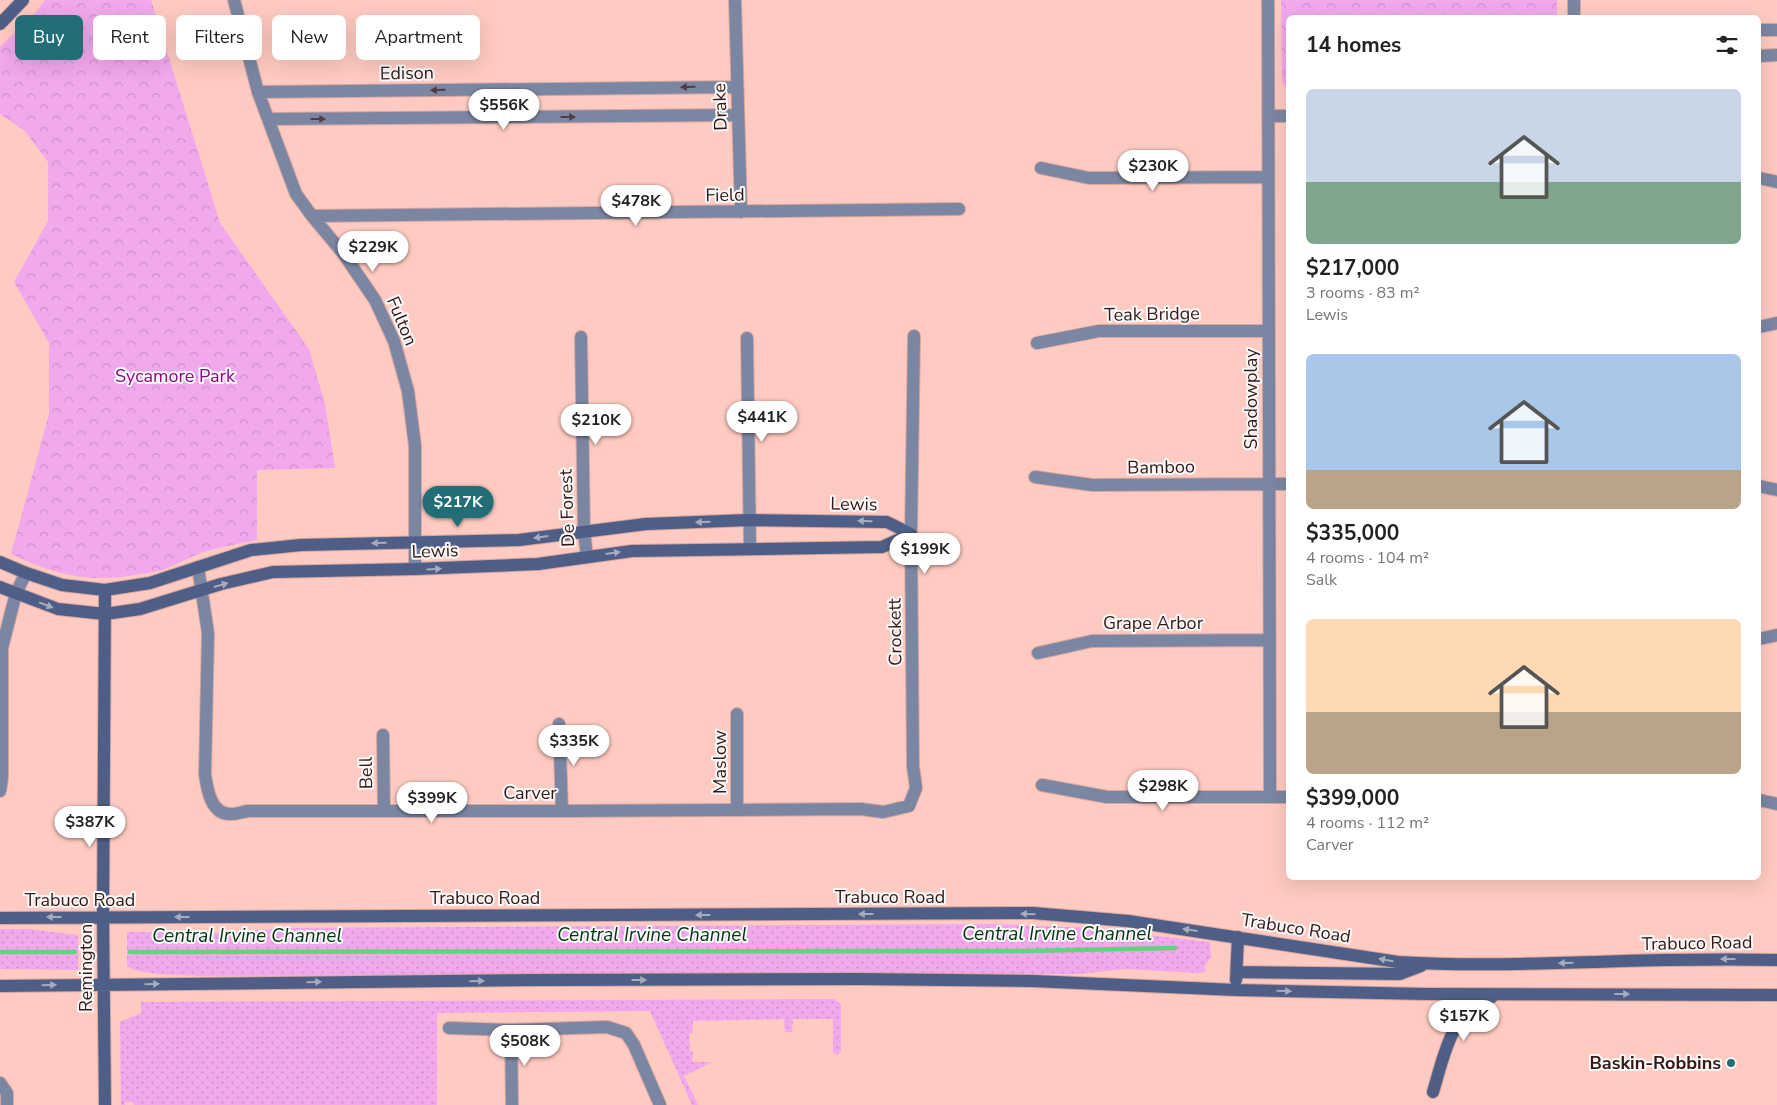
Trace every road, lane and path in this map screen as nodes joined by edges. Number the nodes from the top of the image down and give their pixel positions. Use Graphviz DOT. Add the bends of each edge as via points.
graph roads {
  1 [pos="23,0"];
  2 [pos="234,0"];
  3 [pos="735,0"];
  4 [pos="1268,0"];
  5 [pos="1574,0"];
  6 [pos="1574,15"];
  7 [pos="0,24"];
  8 [pos="1761,30"];
  9 [pos="1777,30"];
  10 [pos="1777,55"];
  11 [pos="1761,56"];
  12 [pos="737,87"];
  13 [pos="258,92"];
  14 [pos="738,115"];
  15 [pos="1268,116"];
  16 [pos="1286,116"];
  17 [pos="269,119"];
  18 [pos="1041,168"];
  19 [pos="1268,177"];
  20 [pos="1761,178"];
  21 [pos="1777,182"];
  22 [pos="959,209"];
  23 [pos="741,212"];
  24 [pos="312,216"];
  25 [pos="1777,323"];
  26 [pos="1761,327"];
  27 [pos="1269,331"];
  28 [pos="914,336"];
  29 [pos="581,337"];
  30 [pos="748,338"];
  31 [pos="1037,344"];
  32 [pos="1035,477"];
  33 [pos="1269,484"];
  34 [pos="1286,484"];
  35 [pos="1761,486"];
  36 [pos="1777,490"];
  37 [pos="749,520"];
  38 [pos="584,531"];
  39 [pos="911,534"];
  40 [pos="414,542"];
  41 [pos="750,549"];
  42 [pos="587,557"];
  43 [pos="0,562"];
  44 [pos="198,567"];
  45 [pos="414,570"];
  46 [pos="26,574"];
  47 [pos="0,587"];
  48 [pos="105,590"];
  49 [pos="202,591"];
  50 [pos="16,593"];
  51 [pos="105,614"];
  52 [pos="1777,635"];
  53 [pos="1761,639"];
  54 [pos="1270,640"];
  55 [pos="1038,653"];
  56 [pos="737,714"];
  57 [pos="559,724"];
  58 [pos="383,735"];
  59 [pos="1042,785"];
  60 [pos="0,791"];
  61 [pos="1270,797"];
  62 [pos="1286,797"];
  63 [pos="1761,800"];
  64 [pos="1777,804"];
  65 [pos="908,806"];
  66 [pos="737,809"];
  67 [pos="384,810"];
  68 [pos="562,811"];
  69 [pos="103,917"];
  70 [pos="0,918"];
  71 [pos="1238,937"];
  72 [pos="1777,960"];
  73 [pos="1428,964"];
  74 [pos="1237,972"];
  75 [pos="103,984"];
  76 [pos="0,986"];
  77 [pos="1236,990"];
  78 [pos="1501,994"];
  79 [pos="1777,995"];
  80 [pos="449,1028"];
  81 [pos="511,1030"];
  82 [pos="0,1084"];
  83 [pos="1433,1092"];
  84 [pos="7,1105"];
  85 [pos="105,1105"];
  86 [pos="512,1105"];
  87 [pos="660,1105"];
  1 -- 7 [label="main road"];
  2 -- 13 [label="street, Fulton"];
  3 -- 12 [label="street, Drake"];
  4 -- 15 [label="street, Shadowplay"];
  5 -- 6 [label="street"];
  8 -- 9 [label="street"];
  10 -- 11 [label="street"];
  12 -- 13 [label="street, Edison, one-way"];
  12 -- 14 [label="street, Drake"];
  13 -- 17 [label="street, Fulton"];
  17 -- 14 [label="street, one-way"];
  14 -- 23 [label="street, Drake"];
  15 -- 16 [label="street"];
  15 -- 19 [label="street, Shadowplay"];
  17 -- 24 [label="street, Fulton" via="296,194"];
  18 -- 19 [label="street" via="1089,178"];
  19 -- 27 [label="street, Shadowplay"];
  20 -- 21 [label="street"];
  22 -- 23 [label="street, Field"];
  23 -- 24 [label="street, Field"];
  24 -- 40 [label="street, Fulton" via="343,253 375,300 394,341 408,391 415,446"];
  25 -- 26 [label="street"];
  27 -- 31 [label="street, Teak Bridge" via="1099,331"];
  27 -- 33 [label="street, Shadowplay"];
  28 -- 39 [label="street, Crockett"];
  29 -- 38 [label="street, De Forest"];
  30 -- 37 [label="street"];
  32 -- 33 [label="street, Bamboo" via="1092,485"];
  33 -- 34 [label="street, Bamboo"];
  33 -- 54 [label="street, Shadowplay"];
  35 -- 36 [label="street"];
  37 -- 38 [label="main road, Lewis, one-way" via="646,524"];
  39 -- 37 [label="main road, Lewis, one-way" via="887,522"];
  37 -- 41 [label="street"];
  38 -- 40 [label="main road, Lewis, one-way" via="519,540"];
  38 -- 42 [label="street, De Forest"];
  39 -- 41 [label="main road, Lewis" via="882,547"];
  39 -- 65 [label="street, Crockett" via="913,766 916,788"];
  40 -- 44 [label="main road, Lewis, one-way" via="301,545 251,550"];
  40 -- 45 [label="street, Fulton"];
  42 -- 41 [label="main road, Lewis, one-way" via="632,551"];
  45 -- 42 [label="main road, Lewis, one-way" via="538,564"];
  43 -- 46 [label="main road, Lewis"];
  44 -- 48 [label="main road, Lewis" via="150,583"];
  44 -- 49 [label="street, Carver"];
  49 -- 45 [label="main road, Lewis, one-way" via="273,572"];
  46 -- 48 [label="main road, Lewis" via="62,585"];
  46 -- 50 [label="street"];
  47 -- 50 [label="main road, Lewis"];
  48 -- 51 [label="main road, Remington"];
  49 -- 51 [label="main road, Lewis" via="140,609"];
  49 -- 67 [label="street, Carver" via="208,633 205,774 211,801 230,814 248,811"];
  50 -- 51 [label="main road, Lewis, one-way" via="58,609"];
  50 -- 60 [label="street" via="2,648"];
  51 -- 69 [label="main road, Remington"];
  52 -- 53 [label="street"];
  54 -- 55 [label="street, Grape Arbor" via="1092,641"];
  54 -- 61 [label="street, Shadowplay"];
  56 -- 66 [label="street, Maslow"];
  57 -- 68 [label="street"];
  58 -- 67 [label="street, Bell"];
  59 -- 61 [label="street" via="1107,797"];
  61 -- 62 [label="street"];
  63 -- 64 [label="street"];
  65 -- 66 [label="street, Carver" via="883,812 861,809"];
  66 -- 68 [label="street, Carver"];
  67 -- 68 [label="street, Carver"];
  69 -- 70 [label="main road, Trabuco Road, one-way"];
  71 -- 69 [label="main road, Trabuco Road, one-way" via="1128,921 1033,913"];
  69 -- 75 [label="main road, Remington"];
  73 -- 71 [label="main road, Trabuco Road, one-way"];
  71 -- 74 [label="main road"];
  72 -- 73 [label="main road, Trabuco Road, one-way"];
  73 -- 74 [label="main road" via="1400,974"];
  74 -- 77 [label="main road"];
  76 -- 75 [label="main road, one-way"];
  75 -- 77 [label="main road, one-way" via="859,979 1033,981"];
  75 -- 85 [label="main road, Remington"];
  77 -- 78 [label="main road, one-way"];
  78 -- 79 [label="main road, one-way"];
  78 -- 83 [label="main road" via="1481,1000 1458,1023 1448,1042"];
  80 -- 81 [label="street"];
  81 -- 86 [label="street"];
  81 -- 87 [label="street" via="607,1027 626,1033"];
  82 -- 84 [label="street" via="7,1093"];
}
